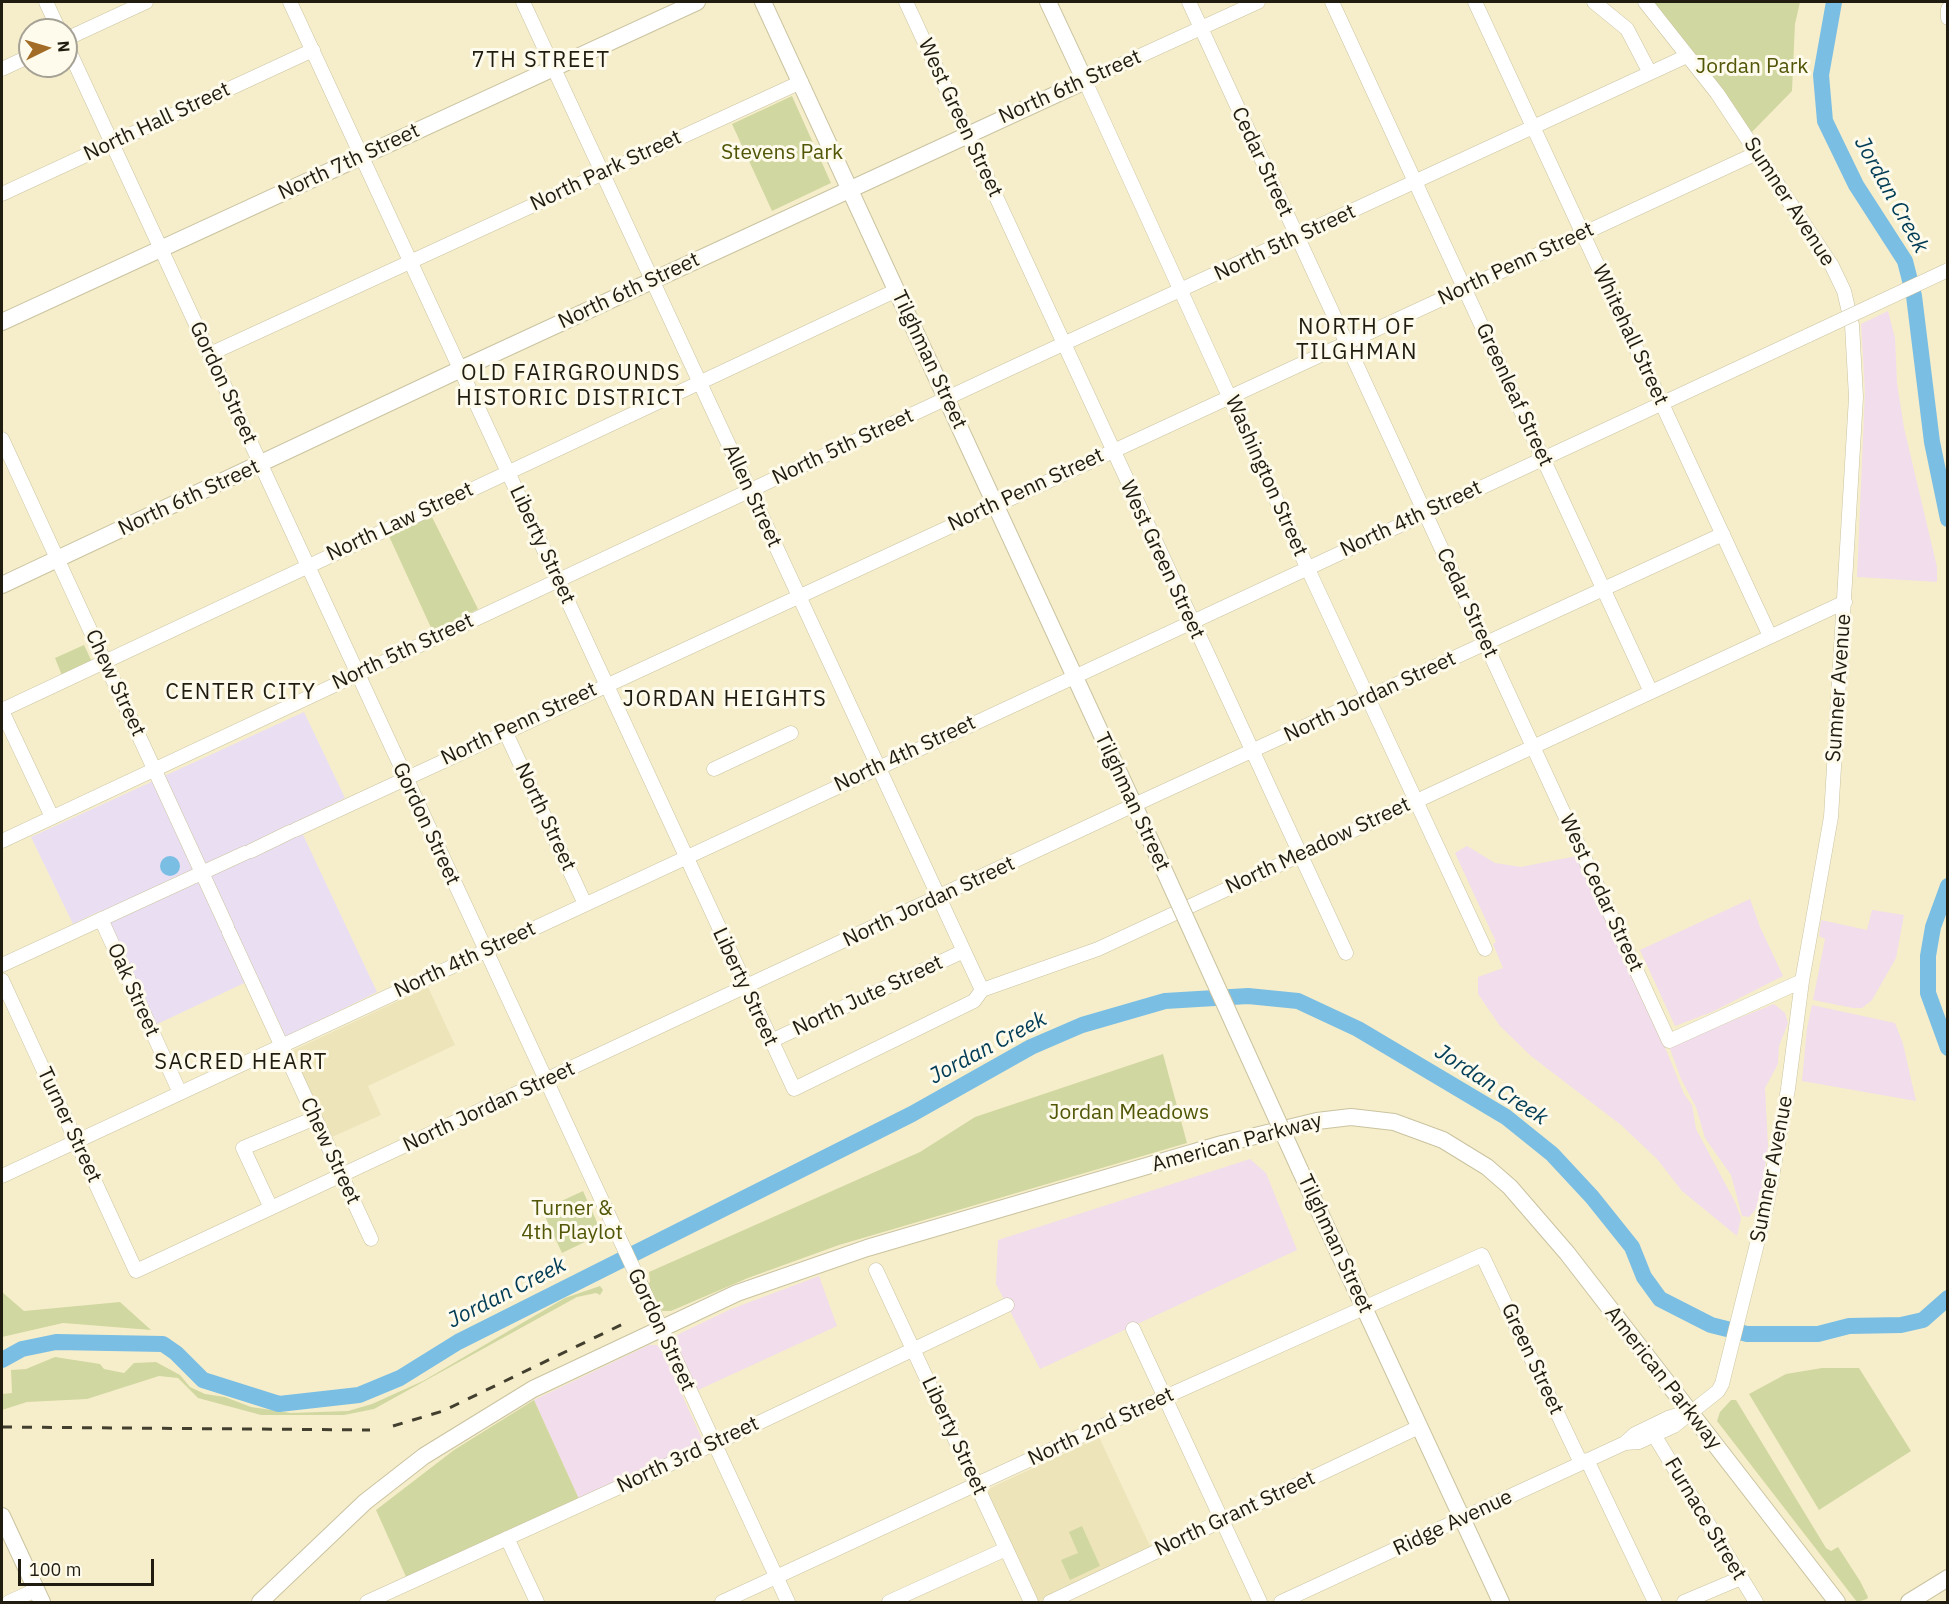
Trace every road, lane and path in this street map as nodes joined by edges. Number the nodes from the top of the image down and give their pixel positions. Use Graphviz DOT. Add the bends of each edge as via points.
graph roads {
  1 [pos="46,2"];
  2 [pos="146,2"];
  3 [pos="290,2"];
  4 [pos="523,2"];
  5 [pos="697,2"];
  6 [pos="763,2"];
  7 [pos="906,2"];
  8 [pos="1048,2"];
  9 [pos="1189,2"];
  10 [pos="1258,2"];
  11 [pos="1332,2"];
  12 [pos="1475,2"];
  13 [pos="1594,2"];
  14 [pos="1645,2"];
  15 [pos="1947,9"];
  16 [pos="53,18"];
  17 [pos="1947,18"];
  18 [pos="1201,28"];
  19 [pos="78,33"];
  20 [pos="313,50"];
  21 [pos="1687,56"];
  22 [pos="18,62"];
  23 [pos="553,67"];
  24 [pos="2,69"];
  25 [pos="78,70"];
  26 [pos="1650,73"];
  27 [pos="801,81"];
  28 [pos="1085,81"];
  29 [pos="1534,128"];
  30 [pos="967,134"];
  31 [pos="112,143"];
  32 [pos="1757,153"];
  33 [pos="363,156"];
  34 [pos="603,173"];
  35 [pos="1416,182"];
  36 [pos="851,190"];
  37 [pos="2,194"];
  38 [pos="1583,233"];
  39 [pos="1297,237"];
  40 [pos="162,249"];
  41 [pos="412,262"];
  42 [pos="1947,270"];
  43 [pos="653,280"];
  44 [pos="1465,287"];
  45 [pos="897,290"];
  46 [pos="1182,291"];
  47 [pos="2,322"];
  48 [pos="1347,342"];
  49 [pos="1065,344"];
  50 [pos="210,354"];
  51 [pos="461,369"];
  52 [pos="701,383"];
  53 [pos="1230,396"];
  54 [pos="947,399"];
  55 [pos="1662,404"];
  56 [pos="2,439"];
  57 [pos="1112,450"];
  58 [pos="1543,459"];
  59 [pos="260,465"];
  60 [pos="508,472"];
  61 [pos="750,490"];
  62 [pos="996,504"];
  63 [pos="1425,513"];
  64 [pos="1723,534"];
  65 [pos="58,559"];
  66 [pos="307,566"];
  67 [pos="1307,567"];
  68 [pos="558,580"];
  69 [pos="2,585"];
  70 [pos="1604,589"];
  71 [pos="798,596"];
  72 [pos="1845,602"];
  73 [pos="1191,621"];
  74 [pos="1770,636"];
  75 [pos="1485,644"];
  76 [pos="105,661"];
  77 [pos="356,674"];
  78 [pos="1075,675"];
  79 [pos="606,684"];
  80 [pos="1651,692"];
  81 [pos="1368,698"];
  82 [pos="2,710"];
  83 [pos="505,731"];
  84 [pos="791,733"];
  85 [pos="1533,746"];
  86 [pos="1251,752"];
  87 [pos="153,767"];
  88 [pos="878,767"];
  89 [pos="714,769"];
  90 [pos="405,777"];
  91 [pos="1416,801"];
  92 [pos="1134,805"];
  93 [pos="52,817"];
  94 [pos="2,841"];
  95 [pos="1299,855"];
  96 [pos="685,857"];
  97 [pos="202,873"];
  98 [pos="939,897"];
  99 [pos="585,904"];
  100 [pos="101,919"];
  101 [pos="1485,949"];
  102 [pos="485,951"];
  103 [pos="964,951"];
  104 [pos="1346,953"];
  105 [pos="2,965"];
  106 [pos="2,980"];
  107 [pos="1802,981"];
  108 [pos="746,988"];
  109 [pos="982,990"];
  110 [pos="771,1041"];
  111 [pos="281,1045"];
  112 [pos="545,1081"];
  113 [pos="794,1089"];
  114 [pos="180,1093"];
  115 [pos="315,1118"];
  116 [pos="77,1141"];
  117 [pos="2,1176"];
  118 [pos="342,1176"];
  119 [pos="271,1208"];
  120 [pos="371,1239"];
  121 [pos="1482,1255"];
  122 [pos="876,1270"];
  123 [pos="136,1271"];
  124 [pos="1007,1305"];
  125 [pos="1365,1309"];
  126 [pos="659,1328"];
  127 [pos="1133,1329"];
  128 [pos="914,1348"];
  129 [pos="1165,1397"];
  130 [pos="1689,1412"];
  131 [pos="1419,1427"];
  132 [pos="1654,1435"];
  133 [pos="1625,1443"];
  134 [pos="714,1444"];
  135 [pos="1584,1462"];
  136 [pos="976,1484"];
  137 [pos="2,1516"];
  138 [pos="1462,1518"];
  139 [pos="1222,1519"];
  140 [pos="507,1538"];
  141 [pos="1006,1549"];
  142 [pos="776,1577"];
  143 [pos="1741,1578"];
  144 [pos="1947,1578"];
  145 [pos="39,1596"];
  146 [pos="9,1602"];
  147 [pos="260,1602"];
  148 [pos="367,1602"];
  149 [pos="537,1602"];
  150 [pos="722,1602"];
  151 [pos="788,1602"];
  152 [pos="889,1602"];
  153 [pos="1031,1602"];
  154 [pos="1050,1602"];
  155 [pos="1260,1602"];
  156 [pos="1281,1602"];
  157 [pos="1501,1602"];
  158 [pos="1654,1602"];
  159 [pos="1684,1602"];
  160 [pos="1756,1602"];
  161 [pos="1837,1602"];
  162 [pos="1909,1602"];
  1 -- 16 [label="street"];
  2 -- 19 [label="street"];
  3 -- 20 [label="street, Liberty Street"];
  4 -- 23 [label="street, Allen Street"];
  5 -- 23 [label="main road, North 7th Street"];
  6 -- 27 [label="main road, Tilghman Street"];
  7 -- 30 [label="street, West Green Street"];
  8 -- 28 [label="main road, Washington Street"];
  9 -- 18 [label="street, Cedar Street"];
  10 -- 18 [label="street, North 6th Street"];
  11 -- 35 [label="street, Greenleaf Street"];
  12 -- 29 [label="street, Whitehall Street"];
  13 -- 26 [label="street" via="1627,29"];
  14 -- 21 [label="street, Sumner Avenue"];
  15 -- 17 [label="street"];
  18 -- 28 [label="street, North 6th Street"];
  18 -- 39 [label="street, Cedar Street"];
  20 -- 31 [label="street, North Hall Street"];
  20 -- 33 [label="street, Liberty Street"];
  21 -- 26 [label="street, North 5th Street"];
  21 -- 32 [label="street, Sumner Avenue"];
  22 -- 24 [label="street"];
  23 -- 33 [label="main road, North 7th Street"];
  23 -- 34 [label="street, Allen Street"];
  25 -- 31 [label="street, Gordon Street"];
  26 -- 29 [label="street, North 5th Street"];
  27 -- 34 [label="street, North Park Street"];
  27 -- 36 [label="main road, Tilghman Street"];
  28 -- 30 [label="main road, North 6th Street"];
  28 -- 46 [label="street, Washington Street"];
  29 -- 35 [label="street, North 5th Street"];
  29 -- 38 [label="street, Whitehall Street"];
  30 -- 36 [label="main road, North 6th Street"];
  30 -- 49 [label="street, West Green Street"];
  31 -- 37 [label="street, North Hall Street"];
  31 -- 40 [label="street, Gordon Street"];
  32 -- 38 [label="street, North Penn Street"];
  32 -- 72 [label="street, Sumner Avenue" via="1832,266 1844,291 1852,325 1856,397"];
  33 -- 40 [label="main road, North 7th Street"];
  33 -- 41 [label="street, Liberty Street"];
  34 -- 41 [label="street, North Park Street"];
  34 -- 43 [label="street, Allen Street"];
  35 -- 39 [label="street, North 5th Street"];
  35 -- 44 [label="street, Greenleaf Street"];
  36 -- 43 [label="main road, North 6th Street"];
  36 -- 45 [label="main road, Tilghman Street"];
  38 -- 44 [label="street, North Penn Street"];
  38 -- 55 [label="street, Whitehall Street"];
  39 -- 46 [label="street, North 5th Street"];
  39 -- 48 [label="street, Cedar Street"];
  40 -- 47 [label="main road, North 7th Street"];
  40 -- 50 [label="street, Gordon Street"];
  41 -- 50 [label="street, North Park Street"];
  41 -- 51 [label="street, Liberty Street"];
  42 -- 55 [label="street, North 4th Street, bridge"];
  43 -- 51 [label="main road, North 6th Street"];
  43 -- 52 [label="street, Allen Street"];
  44 -- 48 [label="street, North Penn Street"];
  44 -- 58 [label="street, Greenleaf Street"];
  45 -- 52 [label="street, North Law Street"];
  45 -- 54 [label="main road, Tilghman Street"];
  46 -- 49 [label="street, North 5th Street"];
  46 -- 53 [label="street, Washington Street"];
  48 -- 53 [label="street, North Penn Street"];
  48 -- 63 [label="street, Cedar Street"];
  49 -- 54 [label="street, North 5th Street"];
  49 -- 57 [label="street, West Green Street"];
  50 -- 59 [label="street, Gordon Street"];
  51 -- 59 [label="main road, North 6th Street"];
  51 -- 60 [label="street, Liberty Street"];
  52 -- 60 [label="street, North Law Street"];
  52 -- 61 [label="street, Allen Street"];
  53 -- 57 [label="street, North Penn Street"];
  53 -- 67 [label="street, Washington Street"];
  54 -- 61 [label="street, North 5th Street"];
  54 -- 62 [label="main road, Tilghman Street"];
  55 -- 58 [label="street, North 4th Street"];
  55 -- 64 [label="street, Whitehall Street"];
  56 -- 65 [label="street, Chew Street"];
  57 -- 62 [label="street, North Penn Street"];
  57 -- 73 [label="street, West Green Street"];
  58 -- 63 [label="street, North 4th Street"];
  58 -- 70 [label="street, Greenleaf Street"];
  59 -- 65 [label="main road, North 6th Street"];
  59 -- 66 [label="street, Gordon Street"];
  60 -- 66 [label="street, North Law Street"];
  60 -- 68 [label="street, Liberty Street"];
  61 -- 68 [label="street, North 5th Street"];
  61 -- 71 [label="street, Allen Street"];
  62 -- 71 [label="street, North Penn Street"];
  62 -- 78 [label="main road, Tilghman Street"];
  63 -- 67 [label="street, North 4th Street"];
  63 -- 75 [label="street, Cedar Street"];
  64 -- 70 [label="street, North Jordan Street"];
  64 -- 74 [label="street, Whitehall Street"];
  65 -- 69 [label="main road, North 6th Street"];
  65 -- 76 [label="street, Chew Street"];
  66 -- 76 [label="street, North Law Street"];
  66 -- 77 [label="street, Gordon Street"];
  67 -- 73 [label="street, North 4th Street"];
  67 -- 81 [label="street, Washington Street"];
  68 -- 77 [label="street, North 5th Street"];
  68 -- 79 [label="street, Liberty Street"];
  70 -- 75 [label="street, North Jordan Street"];
  70 -- 80 [label="street, Greenleaf Street"];
  71 -- 79 [label="street, North Penn Street"];
  71 -- 88 [label="street, Allen Street"];
  72 -- 74 [label="street, North Meadow Street"];
  72 -- 107 [label="street, Sumner Avenue" via="1831,817"];
  73 -- 78 [label="street, North 4th Street"];
  73 -- 86 [label="street, West Green Street"];
  74 -- 80 [label="street, North Meadow Street"];
  75 -- 81 [label="street, North Jordan Street"];
  75 -- 85 [label="street, Cedar Street"];
  76 -- 82 [label="street, North Law Street"];
  76 -- 87 [label="street, Chew Street"];
  77 -- 87 [label="street, North 5th Street"];
  77 -- 90 [label="street, Gordon Street"];
  78 -- 88 [label="street, North 4th Street"];
  78 -- 92 [label="main road, Tilghman Street"];
  79 -- 83 [label="street, North Penn Street"];
  79 -- 96 [label="street, Liberty Street"];
  80 -- 85 [label="street, North Meadow Street"];
  81 -- 86 [label="street, North Jordan Street"];
  81 -- 91 [label="street, Washington Street"];
  82 -- 93 [label="street"];
  83 -- 90 [label="street, North Penn Street"];
  83 -- 99 [label="street, North Street"];
  84 -- 89 [label="street"];
  85 -- 91 [label="street, North Meadow Street"];
  85 -- 107 [label="street, West Cedar Street" via="1669,1041"];
  86 -- 92 [label="street, North Jordan Street"];
  86 -- 95 [label="street, West Green Street"];
  87 -- 93 [label="street, North 5th Street"];
  87 -- 97 [label="street, Chew Street"];
  88 -- 96 [label="street, North 4th Street"];
  88 -- 98 [label="street, Allen Street"];
  90 -- 97 [label="street, North Penn Street"];
  90 -- 102 [label="street, Gordon Street"];
  91 -- 95 [label="street, North Meadow Street"];
  91 -- 101 [label="street, Washington Street"];
  92 -- 98 [label="street, North Jordan Street"];
  92 -- 125 [label="main road, Tilghman Street, bridge"];
  93 -- 94 [label="street, North 5th Street"];
  95 -- 104 [label="street, West Green Street"];
  95 -- 109 [label="street, North Meadow Street" via="1098,949"];
  96 -- 99 [label="street, North 4th Street"];
  96 -- 108 [label="street, Liberty Street"];
  97 -- 100 [label="street, North Penn Street"];
  97 -- 111 [label="street, Chew Street"];
  98 -- 103 [label="street, Allen Street"];
  98 -- 108 [label="street, North Jordan Street"];
  99 -- 102 [label="street, North 4th Street"];
  100 -- 105 [label="street, North Penn Street"];
  100 -- 114 [label="street, Oak Street"];
  102 -- 111 [label="street, North 4th Street"];
  102 -- 112 [label="street, Gordon Street"];
  103 -- 109 [label="street, Allen Street"];
  103 -- 110 [label="street, North Jute Street"];
  106 -- 116 [label="street, Turner Street"];
  107 -- 130 [label="street, Sumner Avenue" via="1776,1164 1746,1293 1718,1391"];
  108 -- 110 [label="street, Liberty Street"];
  108 -- 112 [label="street, North Jordan Street"];
  109 -- 113 [label="street, North Meadow Street" via="974,1001"];
  110 -- 113 [label="street, Liberty Street"];
  111 -- 114 [label="street, North 4th Street"];
  111 -- 115 [label="street, Chew Street"];
  112 -- 118 [label="street, North Jordan Street"];
  112 -- 126 [label="street, Gordon Street"];
  114 -- 116 [label="street, North 4th Street"];
  115 -- 118 [label="street, Chew Street"];
  115 -- 119 [label="street" via="243,1148"];
  116 -- 117 [label="street, North 4th Street"];
  116 -- 123 [label="street, Turner Street"];
  118 -- 119 [label="street, North Jordan Street"];
  118 -- 120 [label="street, Chew Street"];
  119 -- 123 [label="street, North Jordan Street"];
  121 -- 125 [label="street, North 2nd Street"];
  121 -- 135 [label="street, Green Street"];
  122 -- 128 [label="street, Liberty Street"];
  124 -- 128 [label="street, North 3rd Street"];
  125 -- 129 [label="street, North 2nd Street"];
  125 -- 131 [label="main road, Tilghman Street"];
  126 -- 130 [label="main road, American Parkway" via="777,1277 867,1248 1267,1132 1332,1118 1368,1118 1443,1140 1500,1178 1567,1253"];
  126 -- 134 [label="street, Gordon Street"];
  126 -- 147 [label="main road, American Parkway" via="534,1389 424,1456 365,1502"];
  127 -- 129 [label="street"];
  128 -- 134 [label="street, North 3rd Street"];
  128 -- 136 [label="street, Liberty Street"];
  129 -- 136 [label="street, North 2nd Street"];
  129 -- 139 [label="street"];
  130 -- 132 [label="street, Ridge Avenue" via="1674,1426"];
  130 -- 133 [label="street, Ridge Avenue" via="1668,1418"];
  130 -- 161 [label="main road, American Parkway"];
  131 -- 138 [label="main road, Tilghman Street"];
  131 -- 139 [label="street, North Grant Street"];
  132 -- 133 [label="street, Ridge Avenue"];
  132 -- 143 [label="street, Furnace Street"];
  133 -- 135 [label="street, Ridge Avenue"];
  134 -- 140 [label="street, North 3rd Street"];
  134 -- 142 [label="street, Gordon Street"];
  135 -- 138 [label="street, Ridge Avenue"];
  135 -- 158 [label="street, Green Street"];
  136 -- 141 [label="street, Liberty Street"];
  136 -- 142 [label="street, North 2nd Street"];
  137 -- 145 [label="main road"];
  138 -- 156 [label="street, Ridge Avenue"];
  138 -- 157 [label="main road, Tilghman Street"];
  139 -- 154 [label="street, North Grant Street"];
  139 -- 155 [label="street"];
  140 -- 148 [label="street, North 3rd Street"];
  140 -- 149 [label="street"];
  141 -- 152 [label="street"];
  141 -- 153 [label="street, Liberty Street"];
  142 -- 150 [label="street, North 2nd Street"];
  142 -- 151 [label="street, Gordon Street"];
  143 -- 159 [label="street"];
  143 -- 160 [label="street, Furnace Street"];
  144 -- 162 [label="main road"];
  145 -- 146 [label="street"];
}
